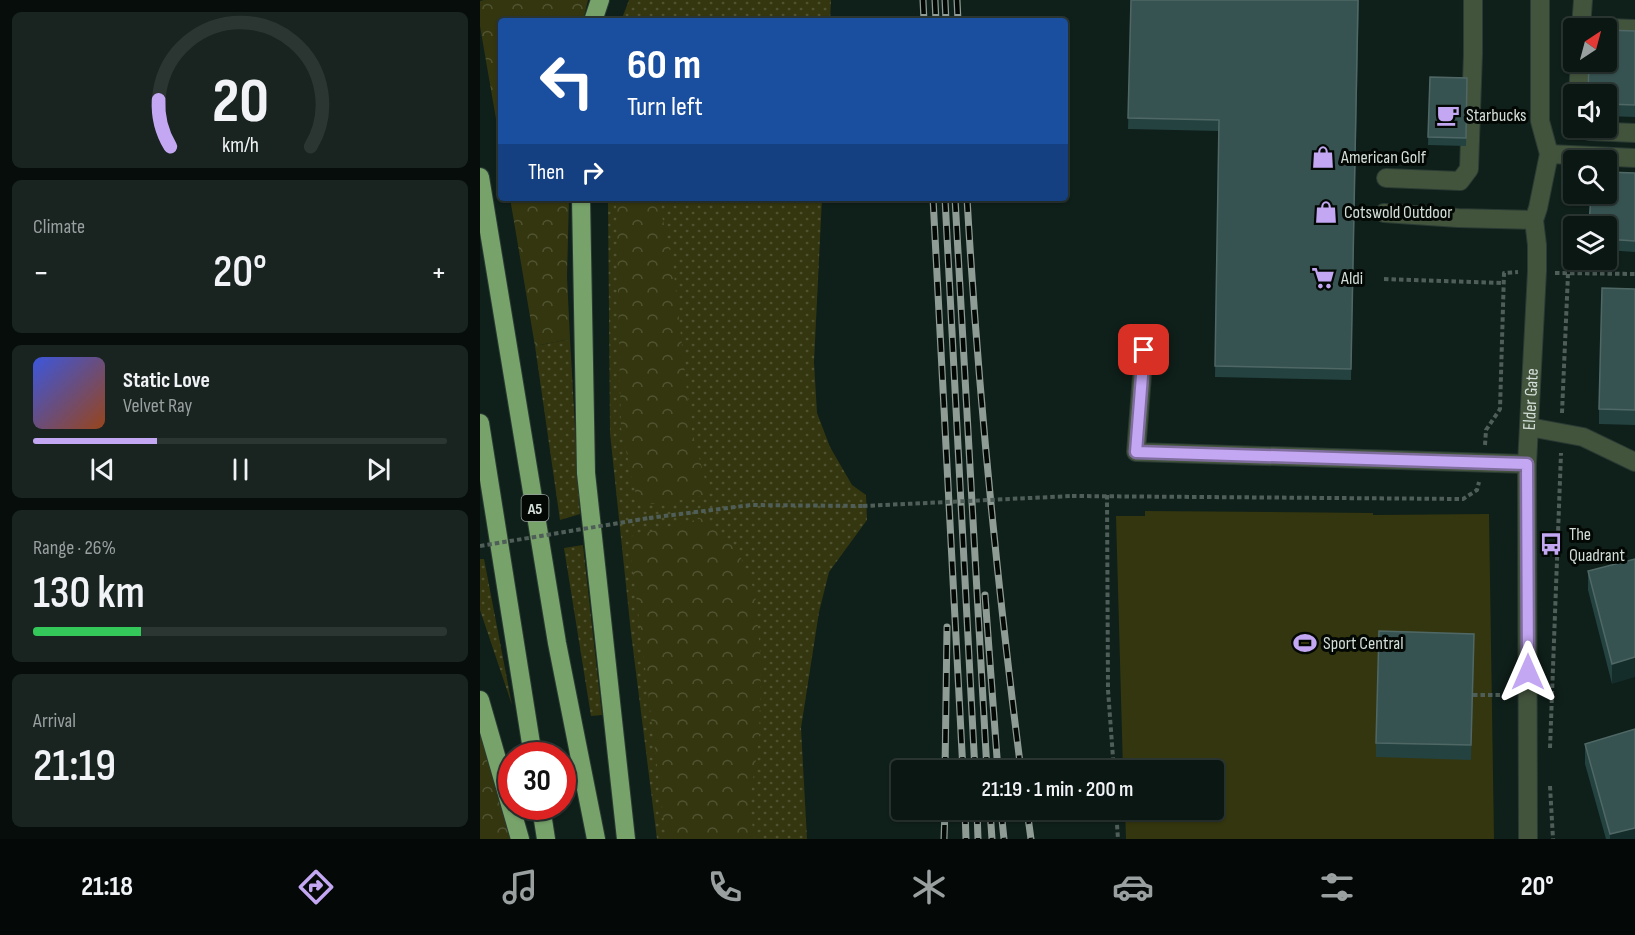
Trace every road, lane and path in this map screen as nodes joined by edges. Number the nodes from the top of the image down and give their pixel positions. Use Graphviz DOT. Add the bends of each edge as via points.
graph roads {
  1 [pos="600,0"];
  2 [pos="1473,0"];
  3 [pos="1540,0"];
  4 [pos="1583,0"];
  5 [pos="594,18"];
  6 [pos="1582,18"];
  7 [pos="1617,29"];
  8 [pos="1635,29"];
  9 [pos="1617,124"];
  10 [pos="1635,125"];
  11 [pos="1617,132"];
  12 [pos="1635,133"];
  13 [pos="1549,154"];
  14 [pos="1635,158"];
  15 [pos="480,177"];
  16 [pos="1386,178"];
  17 [pos="582,201"];
  18 [pos="1384,213"];
  19 [pos="1534,220"];
  20 [pos="1538,271"];
  21 [pos="1568,274"];
  22 [pos="1635,274"];
  23 [pos="1384,279"];
  24 [pos="1504,283"];
  25 [pos="1144,350"];
  26 [pos="480,423"];
  27 [pos="1529,427"];
  28 [pos="1561,433"];
  29 [pos="1635,462"];
  30 [pos="1485,463"];
  31 [pos="1527,464"];
  32 [pos="1107,495"];
  33 [pos="480,546"];
  34 [pos="1473,695"];
  35 [pos="1528,696"];
  36 [pos="480,700"];
  37 [pos="531,742"];
  38 [pos="1113,760"];
  39 [pos="1550,760"];
  40 [pos="1550,783"];
  41 [pos="543,820"];
  42 [pos="1117,820"];
  43 [pos="520,839"];
  44 [pos="546,839"];
  45 [pos="596,839"];
  46 [pos="626,839"];
  47 [pos="1118,839"];
  48 [pos="1528,839"];
  49 [pos="1553,839"];
  1 -- 5 [label="highway"];
  2 -- 16 [label="street" via="1468,169 1460,181"];
  3 -- 13 [label="street, Elder Gate" via="1540,121"];
  4 -- 6 [label="street"];
  7 -- 8 [label="street"];
  9 -- 10 [label="street"];
  11 -- 12 [label="street"];
  13 -- 14 [label="street"];
  13 -- 19 [label="street, Elder Gate"];
  15 -- 45 [label="highway, A5" via="557,643"];
  17 -- 46 [label="highway" via="586,473"];
  18 -- 19 [label="street"];
  19 -- 20 [label="street, Elder Gate"];
  20 -- 21 [label="path"];
  20 -- 24 [label="path" via="1504,273"];
  20 -- 27 [label="street, Elder Gate"];
  21 -- 22 [label="path"];
  21 -- 28 [label="path"];
  23 -- 24 [label="path"];
  24 -- 30 [label="path" via="1500,409 1486,430"];
  25 -- 30 [label="street" via="1136,452"];
  26 -- 37 [label="highway, A5"];
  27 -- 28 [label="street"];
  27 -- 31 [label="street, Elder Gate"];
  28 -- 29 [label="street" via="1583,437"];
  28 -- 39 [label="path"];
  30 -- 31 [label="street"];
  30 -- 32 [label="path" via="1477,490 1463,499"];
  31 -- 35 [label="street, Elder Gate"];
  32 -- 33 [label="path, bridge" via="863,506 751,505"];
  32 -- 38 [label="path" via="1108,690"];
  34 -- 35 [label="path"];
  35 -- 48 [label="street, Elder Gate"];
  36 -- 43 [label="highway"];
  40 -- 49 [label="path"];
  41 -- 44 [label="highway"];
  42 -- 47 [label="path"];
}
